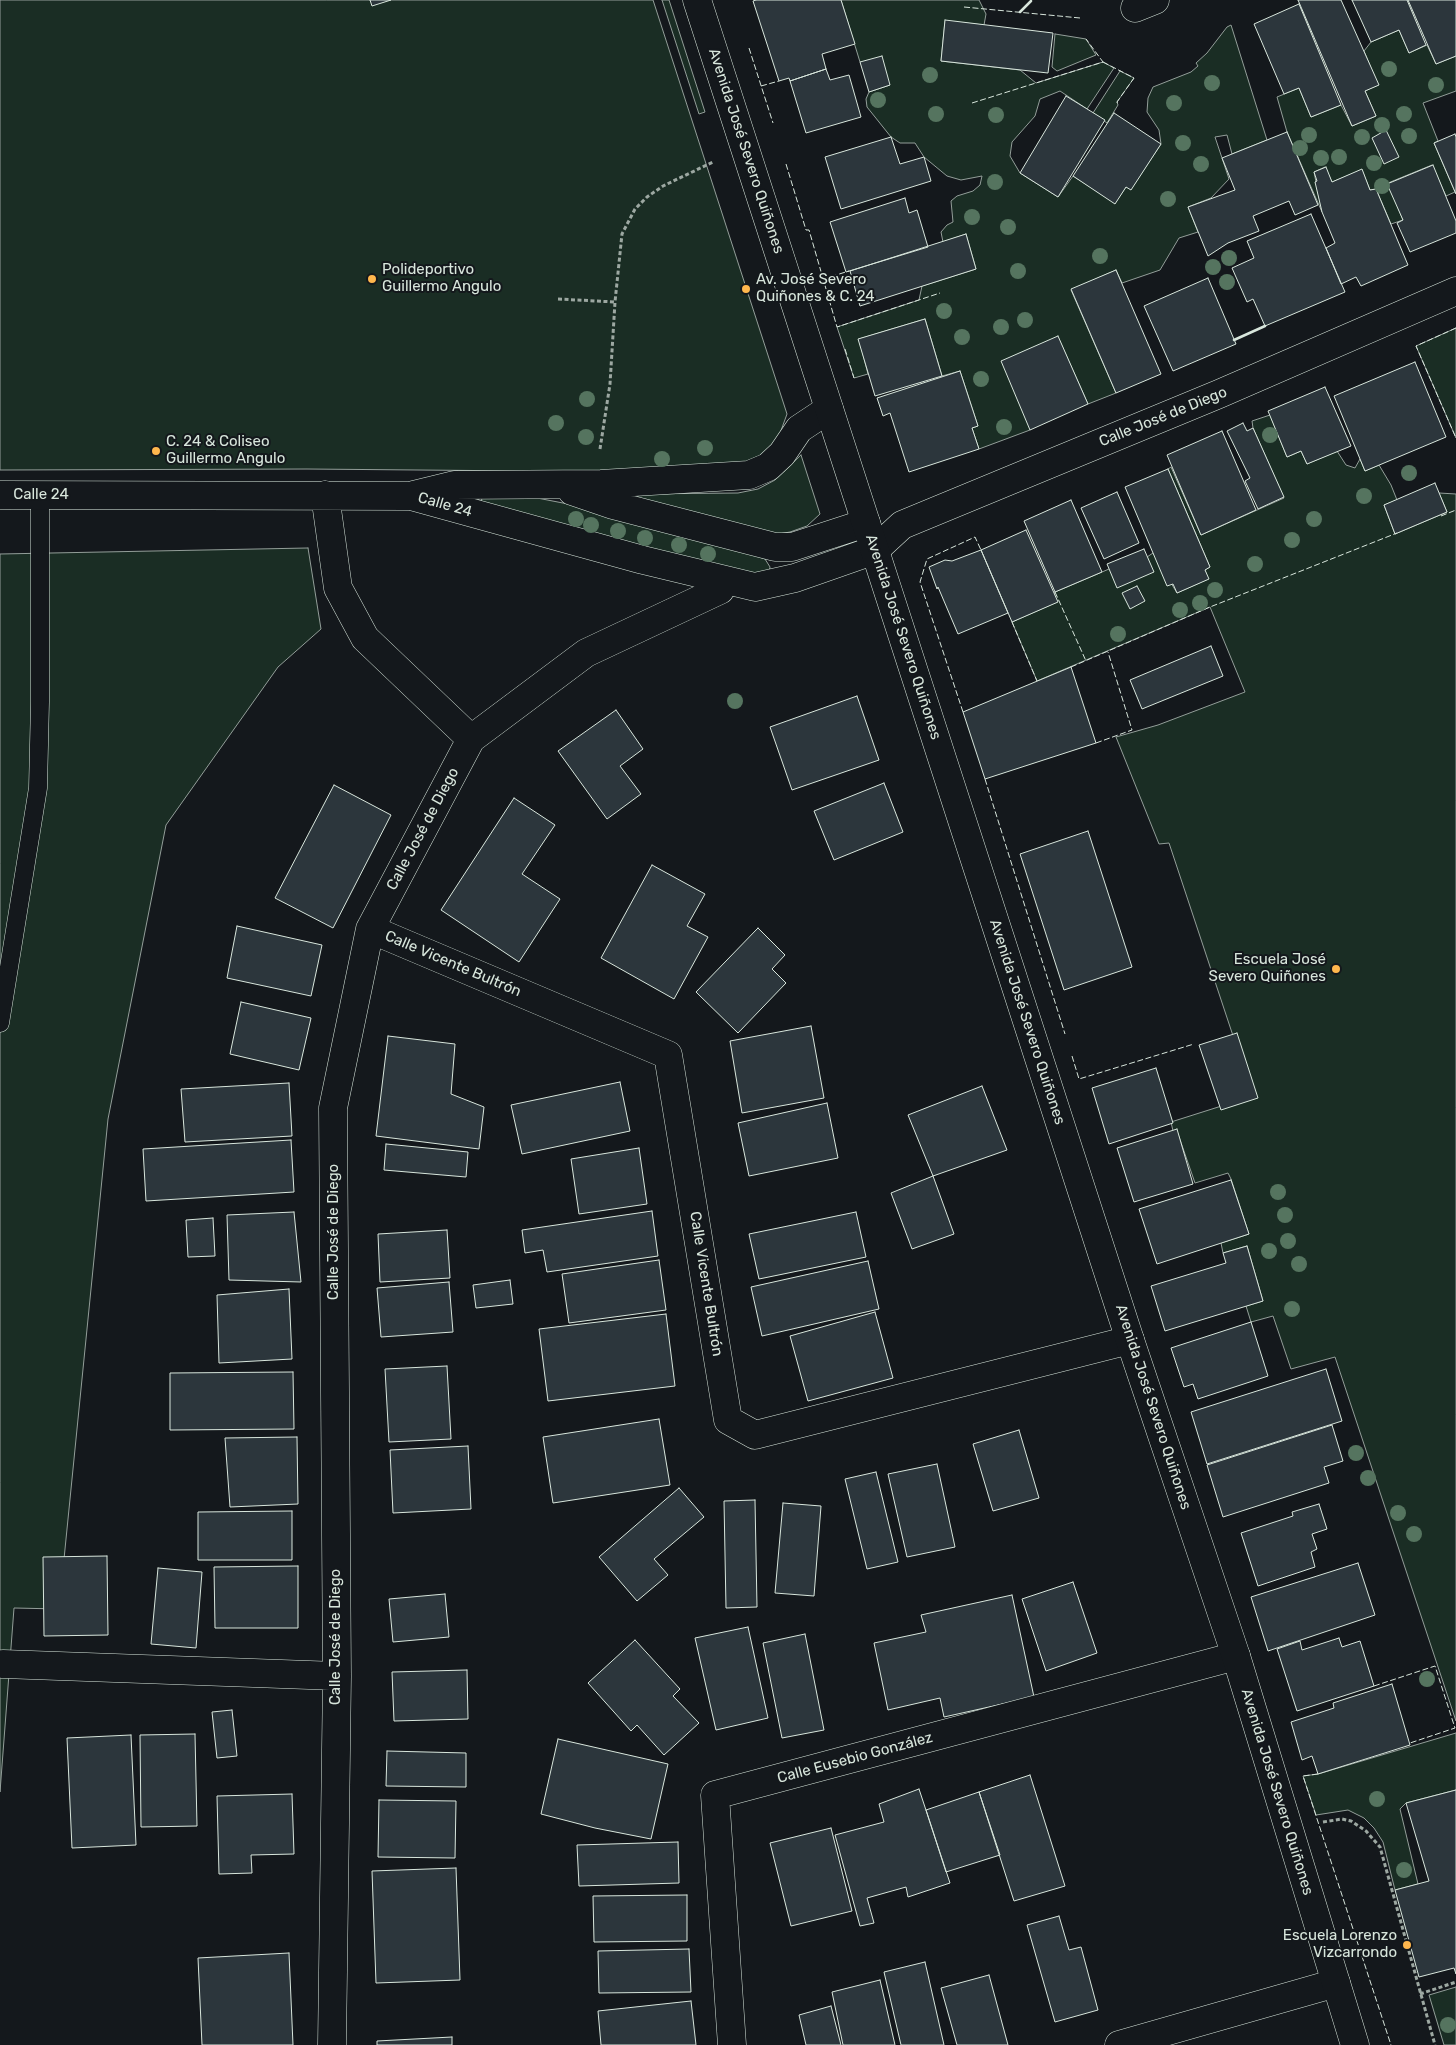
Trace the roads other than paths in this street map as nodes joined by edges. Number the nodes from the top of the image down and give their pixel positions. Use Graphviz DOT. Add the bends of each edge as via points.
graph roads {
  1 [pos="696,0"];
  2 [pos="1456,291"];
  3 [pos="830,409"];
  4 [pos="554,485"];
  5 [pos="40,494"];
  6 [pos="0,495"];
  7 [pos="325,496"];
  8 [pos="411,496"];
  9 [pos="866,523"];
  10 [pos="875,550"];
  11 [pos="720,590"];
  12 [pos="470,739"];
  13 [pos="370,929"];
  14 [pos="0,1024"];
  15 [pos="1130,1340"];
  16 [pos="1236,1656"];
  17 [pos="3,1664"];
  18 [pos="337,1676"];
  19 [pos="1336,1983"];
  20 [pos="332,2045"];
  21 [pos="732,2045"];
  22 [pos="1119,2045"];
  23 [pos="1355,2045"];
  1 -- 3 [label="street, Avenida José Severo Quiñones"];
  2 -- 10 [label="street, Calle José de Diego" via="1219,394 902,524"];
  3 -- 4 [label="street" via="799,429 782,454 768,467 749,475"];
  3 -- 9 [label="street, Avenida José Severo Quiñones"];
  4 -- 8 [label="street" via="454,485"];
  4 -- 9 [label="street" via="613,505 775,547 792,547"];
  5 -- 6 [label="street, Calle 24"];
  5 -- 7 [label="street, Calle 24"];
  5 -- 14 [label="lane" via="38,788"];
  7 -- 8 [label="street, Calle 24"];
  7 -- 12 [label="street" via="338,588 365,638"];
  8 -- 10 [label="street, Calle 24" via="755,587 795,578"];
  9 -- 10 [label="street, Avenida José Severo Quiñones"];
  10 -- 15 [label="street, Avenida José Severo Quiñones"];
  11 -- 12 [label="street, Calle José de Diego" via="586,653"];
  12 -- 13 [label="street, Calle José de Diego"];
  13 -- 15 [label="street, Calle Vicente Bultrón" via="668,1055 728,1420 755,1435"];
  13 -- 18 [label="street, Calle José de Diego" via="333,1108"];
  15 -- 16 [label="street, Avenida José Severo Quiñones"];
  16 -- 19 [label="street, Avenida José Severo Quiñones"];
  16 -- 21 [label="street, Calle Eusebio González" via="715,1795"];
  17 -- 18 [label="street"];
  18 -- 20 [label="street, Calle José de Diego"];
  19 -- 22 [label="street"];
  19 -- 23 [label="street, Avenida José Severo Quiñones"];
}
